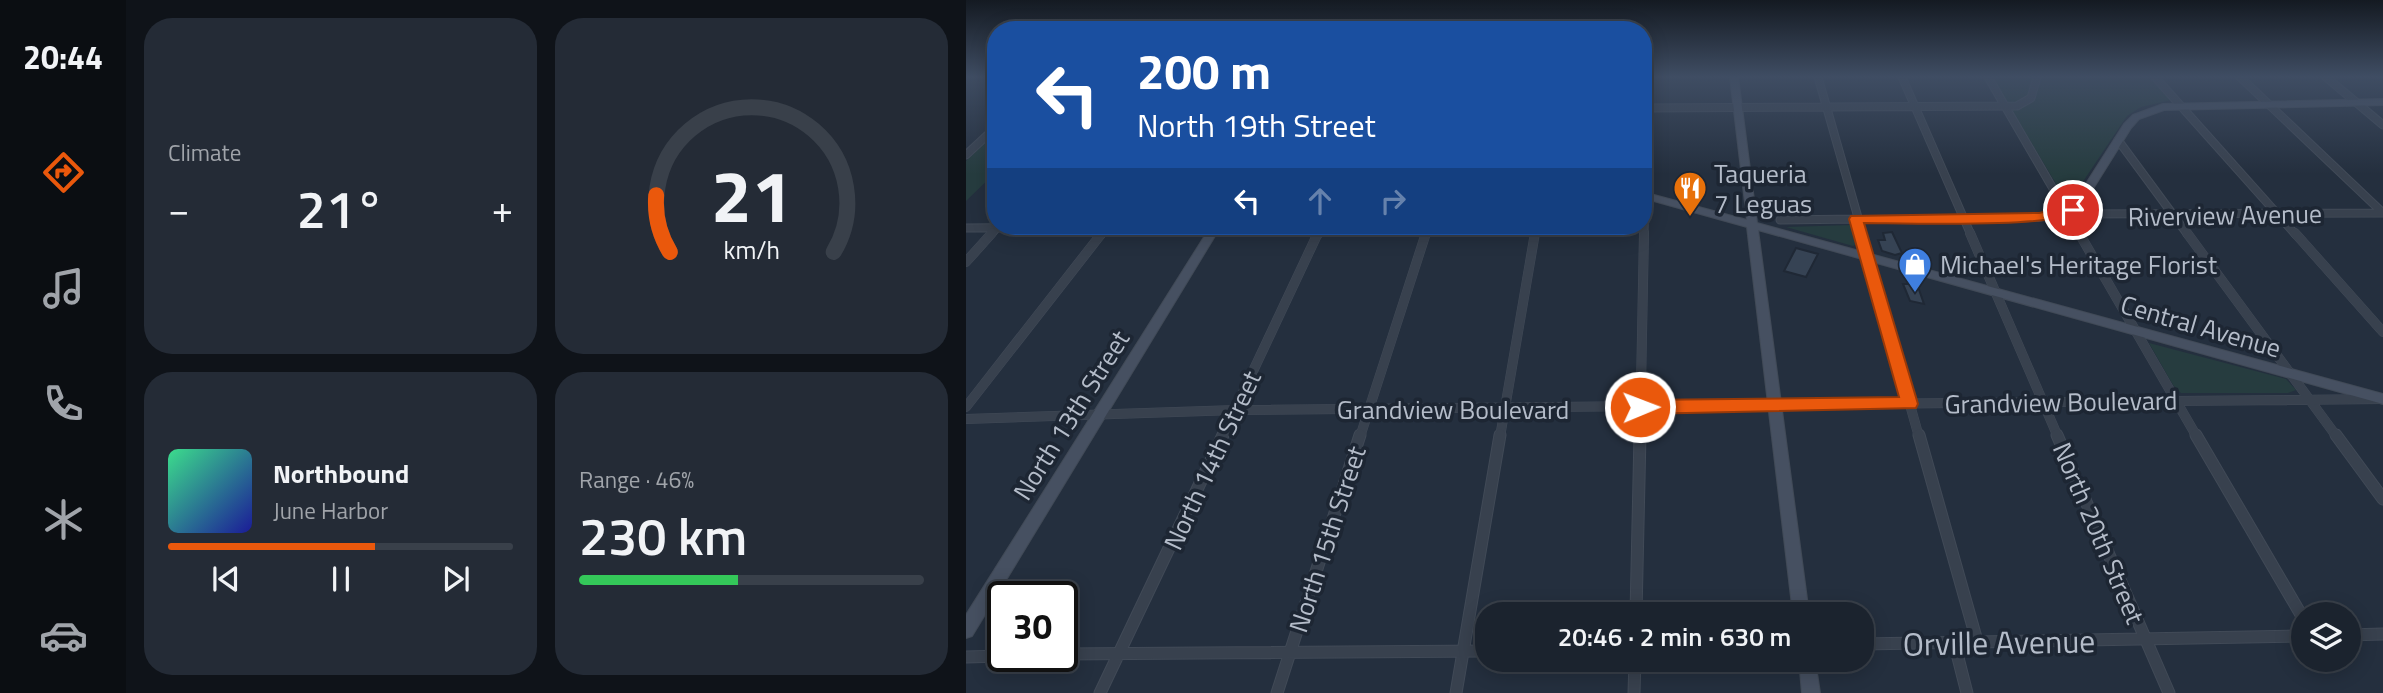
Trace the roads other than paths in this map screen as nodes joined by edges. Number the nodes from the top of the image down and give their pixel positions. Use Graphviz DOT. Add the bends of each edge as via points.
graph roads {
  1 [pos="1738,109"];
  2 [pos="1828,109"];
  3 [pos="1916,109"];
  4 [pos="2006,109"];
  5 [pos="2161,109"];
  6 [pos="2184,109"];
  7 [pos="2275,109"];
  8 [pos="2364,109"];
  9 [pos="2383,125"];
  10 [pos="987,135"];
  11 [pos="2118,140"];
  12 [pos="966,155"];
  13 [pos="1652,198"];
  14 [pos="2383,213"];
  15 [pos="2278,214"];
  16 [pos="2174,215"];
  17 [pos="1964,218"];
  18 [pos="1856,219"];
  19 [pos="2071,219"];
  20 [pos="1780,220"];
  21 [pos="1755,226"];
  22 [pos="987,227"];
  23 [pos="966,228"];
  24 [pos="991,235"];
  25 [pos="1100,235"];
  26 [pos="1210,235"];
  27 [pos="1318,235"];
  28 [pos="1425,235"];
  29 [pos="1534,235"];
  30 [pos="1643,235"];
  31 [pos="1868,257"];
  32 [pos="966,262"];
  33 [pos="1996,293"];
  34 [pos="2137,332"];
  35 [pos="2383,332"];
  36 [pos="2292,375"];
  37 [pos="2307,399"];
  38 [pos="2383,399"];
  39 [pos="2177,400"];
  40 [pos="2043,401"];
  41 [pos="1910,404"];
  42 [pos="1776,405"];
  43 [pos="966,407"];
  44 [pos="1640,407"];
  45 [pos="1505,408"];
  46 [pos="1368,409"];
  47 [pos="1236,410"];
  48 [pos="1097,414"];
  49 [pos="966,419"];
  50 [pos="2383,499"];
  51 [pos="1636,602"];
  52 [pos="1800,602"];
  53 [pos="2294,602"];
  54 [pos="966,630"];
  55 [pos="2383,634"];
  56 [pos="2361,635"];
  57 [pos="2291,636"];
  58 [pos="2146,640"];
  59 [pos="1977,641"];
  60 [pos="1954,642"];
  61 [pos="1874,644"];
  62 [pos="1464,651"];
  63 [pos="1475,651"];
  64 [pos="1290,653"];
  65 [pos="1078,654"];
  66 [pos="1119,654"];
  67 [pos="987,656"];
  68 [pos="966,657"];
  69 [pos="1635,672"];
  70 [pos="1808,672"];
  71 [pos="1100,693"];
  72 [pos="1278,693"];
  73 [pos="1457,693"];
  74 [pos="1634,693"];
  75 [pos="1811,693"];
  76 [pos="1967,693"];
  77 [pos="2169,693"];
  1 -- 21 [label="main road"];
  2 -- 18 [label="street"];
  3 -- 17 [label="street, North 20th Street"];
  4 -- 19 [label="street"];
  5 -- 11 [label="main road" via="2136,117"];
  6 -- 15 [label="street"];
  7 -- 14 [label="street"];
  8 -- 9 [label="street"];
  10 -- 12 [label="street"];
  11 -- 16 [label="street"];
  11 -- 19 [label="main road"];
  13 -- 21 [label="main road, Central Avenue"];
  14 -- 15 [label="street, Riverview Avenue"];
  15 -- 16 [label="street, Riverview Avenue"];
  15 -- 35 [label="street"];
  16 -- 19 [label="street, Riverview Avenue"];
  16 -- 36 [label="street"];
  17 -- 18 [label="main road"];
  17 -- 19 [label="main road"];
  17 -- 33 [label="street, North 20th Street"];
  18 -- 20 [label="street"];
  18 -- 31 [label="street"];
  19 -- 34 [label="street"];
  21 -- 31 [label="main road, Central Avenue"];
  21 -- 42 [label="main road"];
  22 -- 23 [label="street"];
  24 -- 32 [label="street"];
  25 -- 43 [label="street"];
  26 -- 48 [label="main road, North 13th Street"];
  27 -- 47 [label="street, North 14th Street"];
  28 -- 46 [label="street, North 15th Street"];
  29 -- 45 [label="street"];
  30 -- 44 [label="street"];
  31 -- 33 [label="main road, Central Avenue"];
  31 -- 41 [label="street"];
  33 -- 34 [label="main road, Central Avenue"];
  33 -- 40 [label="street, North 20th Street"];
  34 -- 36 [label="main road, Central Avenue"];
  34 -- 39 [label="street"];
  36 -- 37 [label="street"];
  36 -- 38 [label="main road, Central Avenue"];
  37 -- 38 [label="street, Grandview Boulevard"];
  37 -- 39 [label="street, Grandview Boulevard"];
  37 -- 50 [label="street"];
  39 -- 40 [label="street, Grandview Boulevard"];
  39 -- 53 [label="street"];
  40 -- 41 [label="street, Grandview Boulevard"];
  40 -- 58 [label="street, North 20th Street"];
  41 -- 42 [label="street, Grandview Boulevard"];
  41 -- 59 [label="street"];
  42 -- 44 [label="street, Grandview Boulevard"];
  42 -- 52 [label="main road"];
  44 -- 45 [label="street, Grandview Boulevard"];
  44 -- 51 [label="street"];
  45 -- 46 [label="street, Grandview Boulevard"];
  45 -- 62 [label="street"];
  46 -- 47 [label="street, Grandview Boulevard"];
  46 -- 64 [label="street, North 15th Street"];
  47 -- 48 [label="street, Grandview Boulevard"];
  47 -- 66 [label="street, North 14th Street"];
  48 -- 49 [label="street, Grandview Boulevard"];
  48 -- 54 [label="main road, North 13th Street"];
  55 -- 56 [label="street"];
  57 -- 58 [label="street, Orville Avenue"];
  58 -- 59 [label="street, Orville Avenue"];
  58 -- 77 [label="street, North 20th Street"];
  59 -- 60 [label="street, Orville Avenue"];
  60 -- 61 [label="street, Orville Avenue"];
  60 -- 76 [label="street"];
  62 -- 63 [label="street"];
  62 -- 64 [label="street"];
  62 -- 73 [label="street"];
  64 -- 66 [label="street"];
  64 -- 72 [label="street, North 15th Street"];
  65 -- 66 [label="street"];
  66 -- 71 [label="street, North 14th Street"];
  67 -- 68 [label="street"];
  69 -- 74 [label="street"];
  70 -- 75 [label="main road"];
}
